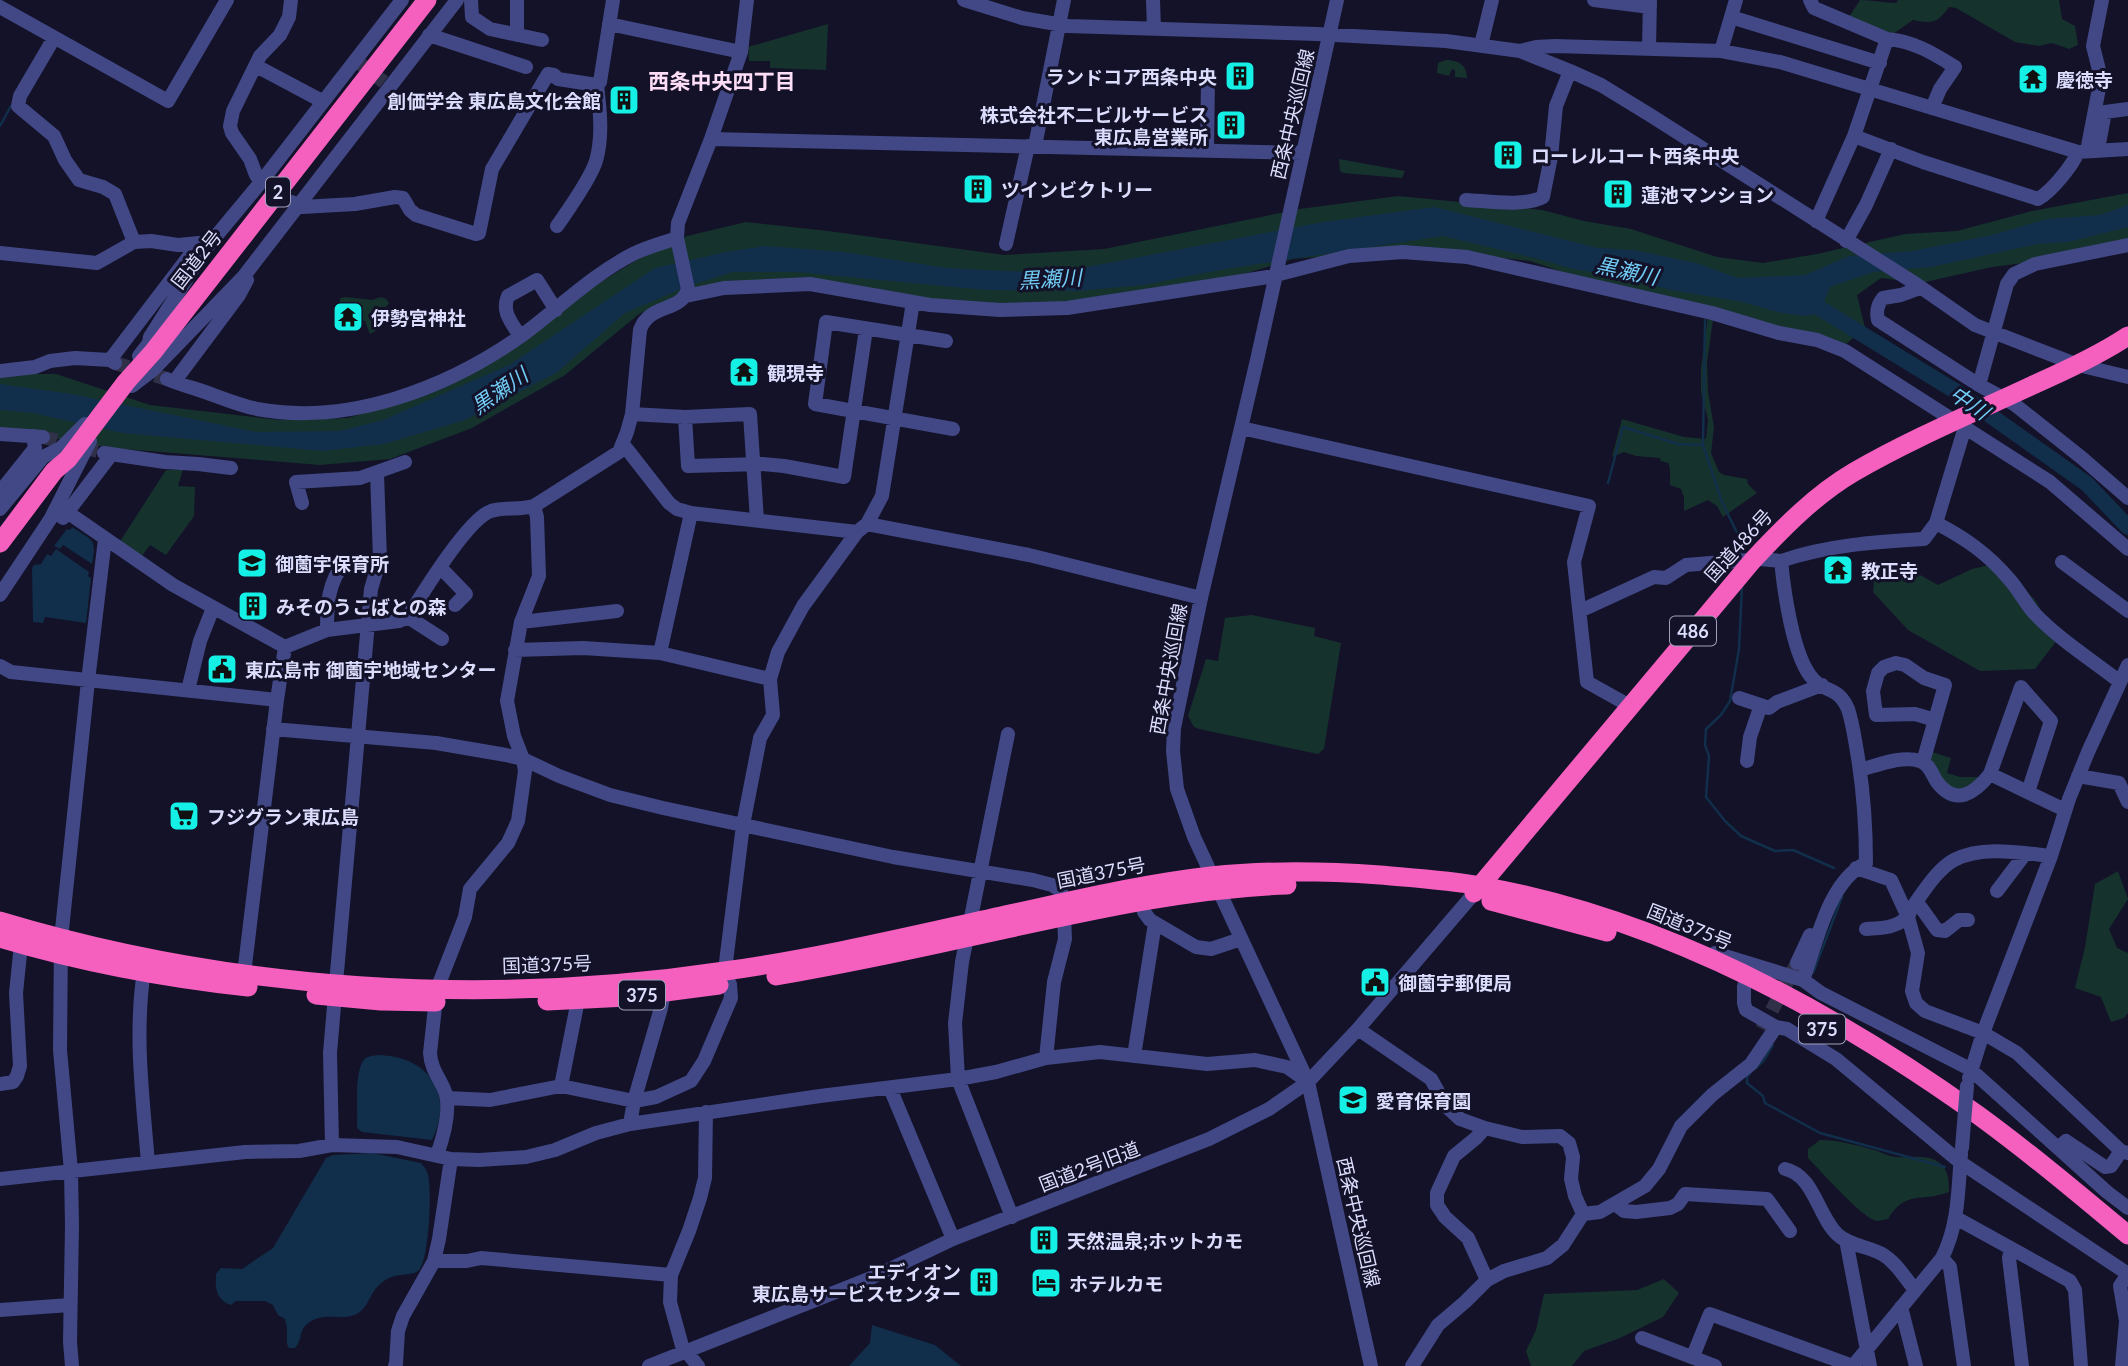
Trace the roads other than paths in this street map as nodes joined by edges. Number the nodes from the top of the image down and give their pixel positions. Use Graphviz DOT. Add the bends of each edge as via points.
graph roads {
  1 [pos="227,0"];
  2 [pos="291,0"];
  3 [pos="402,0"];
  4 [pos="427,0"];
  5 [pos="457,0"];
  6 [pos="471,0"];
  7 [pos="517,0"];
  8 [pos="613,0"];
  9 [pos="747,0"];
  10 [pos="964,0"];
  11 [pos="1064,0"];
  12 [pos="1153,0"];
  13 [pos="1337,0"];
  14 [pos="1492,0"];
  15 [pos="1594,0"];
  16 [pos="1736,0"];
  17 [pos="1810,0"];
  18 [pos="2102,0"];
  19 [pos="1650,4"];
  20 [pos="0,7"];
  21 [pos="1731,17"];
  22 [pos="609,24"];
  23 [pos="1059,24"];
  24 [pos="1154,29"];
  25 [pos="429,35"];
  26 [pos="517,35"];
  27 [pos="1330,35"];
  28 [pos="54,38"];
  29 [pos="1887,38"];
  30 [pos="542,40"];
  31 [pos="1481,45"];
  32 [pos="1649,48"];
  33 [pos="1520,51"];
  34 [pos="1721,51"];
  35 [pos="741,52"];
  36 [pos="1880,63"];
  37 [pos="256,66"];
  38 [pos="526,66"];
  39 [pos="1570,71"];
  40 [pos="1208,80"];
  41 [pos="597,85"];
  42 [pos="1870,89"];
  43 [pos="322,101"];
  44 [pos="1932,108"];
  45 [pos="2128,109"];
  46 [pos="1854,136"];
  47 [pos="711,139"];
  48 [pos="1032,146"];
  49 [pos="1891,149"];
  50 [pos="2128,149"];
  51 [pos="1207,150"];
  52 [pos="2088,151"];
  53 [pos="1303,153"];
  54 [pos="266,181"];
  55 [pos="1466,200"];
  56 [pos="294,203"];
  57 [pos="1816,221"];
  58 [pos="557,226"];
  59 [pos="677,238"];
  60 [pos="1846,241"];
  61 [pos="134,242"];
  62 [pos="1006,244"];
  63 [pos="2128,244"];
  64 [pos="203,245"];
  65 [pos="0,253"];
  66 [pos="1276,275"];
  67 [pos="244,276"];
  68 [pos="1918,286"];
  69 [pos="687,293"];
  70 [pos="913,302"];
  71 [pos="556,310"];
  72 [pos="866,329"];
  73 [pos="1995,333"];
  74 [pos="907,335"];
  75 [pos="520,336"];
  76 [pos="2126,337"];
  77 [pos="947,341"];
  78 [pos="2040,351"];
  79 [pos="2078,365"];
  80 [pos="0,371"];
  81 [pos="2125,377"];
  82 [pos="127,381"];
  83 [pos="1979,385"];
  84 [pos="2031,386"];
  85 [pos="2002,400"];
  86 [pos="854,411"];
  87 [pos="632,414"];
  88 [pos="685,417"];
  89 [pos="893,418"];
  90 [pos="1961,422"];
  91 [pos="1241,428"];
  92 [pos="953,429"];
  93 [pos="87,432"];
  94 [pos="0,434"];
  95 [pos="623,444"];
  96 [pos="405,462"];
  97 [pos="755,464"];
  98 [pos="231,468"];
  99 [pos="54,471"];
  100 [pos="377,473"];
  101 [pos="0,492"];
  102 [pos="2128,498"];
  103 [pos="302,503"];
  104 [pos="534,506"];
  105 [pos="0,509"];
  106 [pos="67,512"];
  107 [pos="691,513"];
  108 [pos="757,520"];
  109 [pos="1936,523"];
  110 [pos="862,528"];
  111 [pos="0,534"];
  112 [pos="105,539"];
  113 [pos="0,543"];
  114 [pos="31,549"];
  115 [pos="2128,549"];
  116 [pos="0,557"];
  117 [pos="1753,560"];
  118 [pos="1781,561"];
  119 [pos="2062,562"];
  120 [pos="440,568"];
  121 [pos="377,571"];
  122 [pos="0,595"];
  123 [pos="1200,598"];
  124 [pos="455,605"];
  125 [pos="213,608"];
  126 [pos="617,611"];
  127 [pos="1580,611"];
  128 [pos="2128,611"];
  129 [pos="408,617"];
  130 [pos="521,622"];
  131 [pos="368,624"];
  132 [pos="327,630"];
  133 [pos="442,639"];
  134 [pos="285,647"];
  135 [pos="515,650"];
  136 [pos="660,653"];
  137 [pos="2128,665"];
  138 [pos="0,666"];
  139 [pos="770,679"];
  140 [pos="88,681"];
  141 [pos="2120,682"];
  142 [pos="1822,685"];
  143 [pos="188,690"];
  144 [pos="1738,698"];
  145 [pos="277,700"];
  146 [pos="1761,705"];
  147 [pos="1630,706"];
  148 [pos="1935,720"];
  149 [pos="274,729"];
  150 [pos="1009,734"];
  151 [pos="359,736"];
  152 [pos="523,759"];
  153 [pos="1747,761"];
  154 [pos="1923,762"];
  155 [pos="1860,770"];
  156 [pos="1990,774"];
  157 [pos="2078,776"];
  158 [pos="2028,792"];
  159 [pos="2128,802"];
  160 [pos="2064,810"];
  161 [pos="743,825"];
  162 [pos="2025,853"];
  163 [pos="2051,856"];
  164 [pos="1856,868"];
  165 [pos="982,873"];
  166 [pos="1215,883"];
  167 [pos="1476,891"];
  168 [pos="1997,891"];
  169 [pos="1141,901"];
  170 [pos="1917,902"];
  171 [pos="1829,906"];
  172 [pos="1064,909"];
  173 [pos="1908,916"];
  174 [pos="1968,920"];
  175 [pos="0,921"];
  176 [pos="1155,923"];
  177 [pos="1866,929"];
  178 [pos="968,930"];
  179 [pos="0,938"];
  180 [pos="1241,939"];
  181 [pos="21,944"];
  182 [pos="61,947"];
  183 [pos="1688,949"];
  184 [pos="1797,963"];
  185 [pos="144,971"];
  186 [pos="244,974"];
  187 [pos="728,978"];
  188 [pos="1803,980"];
  189 [pos="1744,986"];
  190 [pos="336,990"];
  191 [pos="664,993"];
  192 [pos="437,996"];
  193 [pos="578,1000"];
  194 [pos="1769,1028"];
  195 [pos="1358,1029"];
  196 [pos="1983,1033"];
  197 [pos="1133,1056"];
  198 [pos="1046,1058"];
  199 [pos="1970,1069"];
  200 [pos="958,1079"];
  201 [pos="1308,1082"];
  202 [pos="0,1084"];
  203 [pos="561,1086"];
  204 [pos="890,1088"];
  205 [pos="447,1098"];
  206 [pos="634,1101"];
  207 [pos="706,1112"];
  208 [pos="630,1124"];
  209 [pos="1485,1128"];
  210 [pos="332,1145"];
  211 [pos="2058,1148"];
  212 [pos="2125,1152"];
  213 [pos="1961,1155"];
  214 [pos="444,1157"];
  215 [pos="148,1163"];
  216 [pos="1785,1169"];
  217 [pos="71,1171"];
  218 [pos="0,1179"];
  219 [pos="1615,1204"];
  220 [pos="2128,1208"];
  221 [pos="1583,1214"];
  222 [pos="1012,1216"];
  223 [pos="1956,1218"];
  224 [pos="1790,1231"];
  225 [pos="2128,1235"];
  226 [pos="953,1239"];
  227 [pos="1846,1240"];
  228 [pos="2011,1249"];
  229 [pos="2128,1249"];
  230 [pos="1942,1258"];
  231 [pos="434,1261"];
  232 [pos="2128,1273"];
  233 [pos="671,1275"];
  234 [pos="1487,1280"];
  235 [pos="1915,1290"];
  236 [pos="70,1305"];
  237 [pos="1901,1307"];
  238 [pos="0,1310"];
  239 [pos="1642,1338"];
  240 [pos="2126,1341"];
  241 [pos="1867,1349"];
  242 [pos="1693,1356"];
  243 [pos="693,1361"];
  244 [pos="72,1366"];
  245 [pos="395,1366"];
  246 [pos="649,1366"];
  247 [pos="1371,1366"];
  248 [pos="1412,1366"];
  249 [pos="1715,1366"];
  250 [pos="1853,1366"];
  251 [pos="1870,1366"];
  252 [pos="1916,1366"];
  253 [pos="1964,1366"];
  254 [pos="2022,1366"];
  255 [pos="2081,1366"];
  256 [pos="2122,1366"];
  1 -- 28 [label="street" via="168,101"];
  2 -- 37 [label="street" via="280,35"];
  3 -- 43 [label="street"];
  4 -- 82 [label="highway, 国道2号 / 2"];
  5 -- 25 [label="street"];
  6 -- 26 [label="street" via="472,18 490,29"];
  7 -- 26 [label="street"];
  8 -- 22 [label="street"];
  9 -- 35 [label="street"];
  10 -- 23 [label="street"];
  11 -- 23 [label="street"];
  12 -- 24 [label="street"];
  13 -- 27 [label="street, 西条中央巡回線"];
  14 -- 31 [label="street"];
  15 -- 19 [label="street"];
  16 -- 21 [label="street"];
  17 -- 29 [label="street" via="1814,8"];
  18 -- 52 [label="street" via="2093,46 2101,78"];
  19 -- 32 [label="street"];
  20 -- 28 [label="street"];
  21 -- 34 [label="street"];
  21 -- 36 [label="street"];
  22 -- 35 [label="street"];
  22 -- 41 [label="street"];
  23 -- 24 [label="street"];
  23 -- 48 [label="street"];
  24 -- 27 [label="street"];
  25 -- 38 [label="street"];
  25 -- 56 [label="street"];
  26 -- 30 [label="street"];
  27 -- 31 [label="street"];
  27 -- 53 [label="street, 西条中央巡回線"];
  28 -- 61 [label="street" via="18,106 54,135 79,180 115,194"];
  29 -- 36 [label="street"];
  29 -- 44 [label="street" via="1920,47 1955,67"];
  31 -- 33 [label="street"];
  32 -- 33 [label="street" via="1555,46"];
  32 -- 34 [label="street"];
  33 -- 39 [label="street"];
  34 -- 42 [label="street" via="1780,62"];
  35 -- 47 [label="street"];
  36 -- 42 [label="street"];
  37 -- 43 [label="street"];
  37 -- 54 [label="street" via="230,126 256,175"];
  39 -- 55 [label="street" via="1556,106 1543,197 1525,202"];
  39 -- 57 [label="street" via="1601,85"];
  40 -- 51 [label="street"];
  41 -- 56 [label="street" via="548,74 492,169 482,228 476,234 416,215 402,198 355,204"];
  41 -- 58 [label="street" via="600,138 596,162"];
  42 -- 44 [label="street"];
  42 -- 46 [label="street"];
  43 -- 54 [label="street"];
  44 -- 52 [label="street"];
  45 -- 52 [label="street" via="2105,113"];
  46 -- 49 [label="street"];
  46 -- 57 [label="street"];
  47 -- 48 [label="street"];
  47 -- 59 [label="street" via="682,211"];
  48 -- 51 [label="street"];
  48 -- 62 [label="street"];
  49 -- 52 [label="street" via="2038,199"];
  49 -- 60 [label="street"];
  50 -- 52 [label="street"];
  51 -- 53 [label="street"];
  53 -- 66 [label="street, 西条中央巡回線"];
  54 -- 64 [label="street"];
  56 -- 67 [label="street"];
  57 -- 60 [label="street"];
  59 -- 69 [label="street"];
  59 -- 71 [label="street" via="622,261"];
  60 -- 68 [label="street"];
  61 -- 64 [label="street"];
  61 -- 65 [label="street" via="97,263"];
  63 -- 73 [label="street" via="2035,264 2014,274 2007,284"];
  64 -- 80 [label="street" via="112,362 75,358"];
  64 -- 82 [label="street"];
  66 -- 70 [label="street" via="1067,308 1000,310"];
  66 -- 90 [label="street" via="1349,256 1403,252 1467,257 1817,340 1845,351"];
  66 -- 91 [label="street, 西条中央巡回線"];
  67 -- 75 [label="street" via="247,280 239,295 171,381 258,409 307,413 362,407 423,389"];
  67 -- 82 [label="street" via="153,370"];
  68 -- 73 [label="street" via="1975,325"];
  68 -- 83 [label="street" via="1883,298 1877,306 1878,320"];
  69 -- 70 [label="street" via="810,284"];
  69 -- 87 [label="street" via="643,321"];
  70 -- 74 [label="street"];
  71 -- 75 [label="street"];
  71 -- 75 [label="street" via="537,281 508,296 506,315"];
  72 -- 74 [label="street"];
  72 -- 86 [label="street"];
  72 -- 86 [label="street" via="826,322 815,404"];
  73 -- 78 [label="street"];
  73 -- 83 [label="street"];
  74 -- 77 [label="street"];
  74 -- 89 [label="street"];
  76 -- 79 [label="highway, 国道486号 / 486"];
  76 -- 81 [label="street" via="2113,356 2114,366"];
  78 -- 79 [label="street"];
  78 -- 84 [label="street" via="2047,368"];
  79 -- 81 [label="street"];
  79 -- 84 [label="highway, 国道486号 / 486"];
  82 -- 93 [label="highway, 国道2号 / 2"];
  83 -- 85 [label="street"];
  84 -- 85 [label="highway, 国道486号 / 486"];
  85 -- 90 [label="highway, 国道486号 / 486"];
  85 -- 102 [label="street" via="2014,404"];
  86 -- 89 [label="street"];
  86 -- 97 [label="street" via="844,477"];
  87 -- 88 [label="street"];
  87 -- 95 [label="street"];
  88 -- 97 [label="street" via="750,414"];
  88 -- 97 [label="street" via="688,466"];
  89 -- 92 [label="street"];
  89 -- 110 [label="street" via="881,496"];
  90 -- 109 [label="street"];
  90 -- 115 [label="street" via="2050,482"];
  90 -- 117 [label="highway, 国道486号 / 486" via="1877,460 1829,488"];
  91 -- 123 [label="street, 西条中央巡回線"];
  91 -- 127 [label="street" via="1589,506 1574,562"];
  93 -- 99 [label="highway, 国道2号 / 2"];
  93 -- 105 [label="street" via="43,457"];
  93 -- 114 [label="street" via="66,491"];
  94 -- 101 [label="street" via="38,437"];
  95 -- 104 [label="street" via="614,457"];
  95 -- 107 [label="street" via="669,503"];
  96 -- 100 [label="street"];
  97 -- 108 [label="street"];
  98 -- 106 [label="street" via="106,454"];
  99 -- 111 [label="highway"];
  99 -- 113 [label="highway, 国道2号 / 2"];
  99 -- 116 [label="highway"];
  100 -- 103 [label="street" via="296,482"];
  100 -- 121 [label="street"];
  104 -- 120 [label="street" via="492,510 482,516"];
  104 -- 130 [label="street" via="539,576"];
  106 -- 112 [label="street"];
  106 -- 114 [label="street" via="39,555"];
  107 -- 108 [label="street"];
  107 -- 136 [label="street"];
  108 -- 110 [label="street"];
  109 -- 118 [label="street" via="1924,539 1864,542"];
  109 -- 141 [label="street" via="1985,553 2035,613"];
  110 -- 123 [label="street" via="1029,555"];
  110 -- 139 [label="street" via="803,606 778,652"];
  112 -- 125 [label="street"];
  112 -- 140 [label="street"];
  114 -- 122 [label="street"];
  117 -- 118 [label="street"];
  117 -- 127 [label="street" via="1686,565 1666,578 1654,578"];
  117 -- 147 [label="highway, 国道486号 / 486"];
  118 -- 142 [label="street" via="1801,664"];
  119 -- 128 [label="street"];
  120 -- 124 [label="street" via="466,594"];
  120 -- 129 [label="street"];
  121 -- 131 [label="street"];
  121 -- 132 [label="street" via="346,561 338,570 327,609"];
  123 -- 166 [label="street, 西条中央巡回線" via="1174,727 1174,770 1183,809"];
  125 -- 134 [label="street"];
  125 -- 143 [label="street"];
  126 -- 130 [label="street"];
  127 -- 147 [label="street" via="1587,682"];
  129 -- 131 [label="street"];
  129 -- 133 [label="street"];
  130 -- 135 [label="street"];
  131 -- 132 [label="street"];
  131 -- 151 [label="street"];
  132 -- 134 [label="street"];
  134 -- 145 [label="street"];
  135 -- 136 [label="street"];
  135 -- 152 [label="street" via="507,701"];
  136 -- 139 [label="street"];
  137 -- 141 [label="street"];
  138 -- 140 [label="street" via="11,672"];
  139 -- 161 [label="street" via="773,715 760,738"];
  140 -- 143 [label="street"];
  140 -- 182 [label="street"];
  141 -- 157 [label="street"];
  142 -- 146 [label="street" via="1769,708"];
  142 -- 155 [label="street" via="1838,692 1847,707"];
  143 -- 145 [label="street"];
  144 -- 146 [label="street"];
  145 -- 149 [label="street"];
  146 -- 153 [label="street"];
  147 -- 167 [label="highway, 国道486号 / 486"];
  148 -- 148 [label="street" via="1945,684 1896,663 1878,673 1876,715 1915,714"];
  148 -- 154 [label="street"];
  149 -- 151 [label="street"];
  149 -- 186 [label="street"];
  150 -- 165 [label="street"];
  151 -- 152 [label="street" via="436,743"];
  151 -- 190 [label="street"];
  152 -- 161 [label="street" via="610,795"];
  152 -- 192 [label="street" via="518,821 508,843 470,889"];
  154 -- 155 [label="street" via="1900,760"];
  154 -- 156 [label="street" via="1947,793 1962,796 1974,792"];
  155 -- 164 [label="street" via="1866,863"];
  156 -- 158 [label="street"];
  156 -- 158 [label="street" via="2021,687 2051,721"];
  157 -- 159 [label="street" via="2119,783"];
  157 -- 160 [label="street"];
  158 -- 160 [label="street"];
  160 -- 163 [label="street"];
  161 -- 165 [label="street"];
  161 -- 187 [label="street" via="726,962"];
  162 -- 163 [label="street"];
  162 -- 168 [label="street"];
  162 -- 170 [label="street" via="1970,854 1954,860"];
  163 -- 196 [label="street"];
  164 -- 171 [label="street"];
  164 -- 173 [label="street" via="1891,880"];
  165 -- 172 [label="street" via="1052,885 1060,891"];
  165 -- 178 [label="street"];
  166 -- 167 [label="highway, 国道375号 / 375"];
  166 -- 169 [label="highway, 国道375号 / 375"];
  166 -- 172 [label="highway, 国道375号 / 375" via="1158,884"];
  166 -- 180 [label="street, 西条中央巡回線"];
  167 -- 183 [label="highway, 国道375号 / 375" via="1565,905"];
  167 -- 189 [label="highway, 国道375号 / 375" via="1624,937"];
  167 -- 195 [label="street, 国道2号旧道"];
  169 -- 172 [label="highway, 国道375号 / 375"];
  169 -- 176 [label="street"];
  170 -- 173 [label="street"];
  170 -- 174 [label="street" via="1937,930"];
  171 -- 184 [label="street" via="1823,908"];
  171 -- 188 [label="street"];
  172 -- 178 [label="highway, 国道375号 / 375"];
  172 -- 198 [label="street" via="1065,939 1054,982"];
  173 -- 177 [label="street" via="1889,928"];
  173 -- 196 [label="street" via="1918,953 1912,990 1916,1003"];
  175 -- 182 [label="highway, 国道375号 / 375"];
  176 -- 180 [label="street" via="1203,948"];
  176 -- 197 [label="street"];
  178 -- 187 [label="highway, 国道375号 / 375" via="853,948"];
  178 -- 200 [label="street" via="956,1023"];
  179 -- 181 [label="highway, 国道375号 / 375"];
  180 -- 201 [label="street, 西条中央巡回線"];
  181 -- 182 [label="highway, 国道375号 / 375"];
  181 -- 202 [label="street" via="16,993 20,1066 13,1082"];
  182 -- 185 [label="highway, 国道375号 / 375"];
  182 -- 186 [label="highway, 国道375号 / 375"];
  182 -- 217 [label="street" via="60,1051"];
  183 -- 188 [label="street" via="1700,948"];
  183 -- 225 [label="highway, 国道375号 / 375" via="1833,1022 1918,1074 1981,1117"];
  185 -- 190 [label="highway, 国道375号 / 375" via="219,984"];
  185 -- 215 [label="street" via="140,1036"];
  186 -- 190 [label="highway, 国道375号 / 375"];
  187 -- 191 [label="highway, 国道375号 / 375"];
  187 -- 192 [label="highway, 国道375号 / 375"];
  187 -- 206 [label="street" via="731,998 691,1082"];
  188 -- 199 [label="street"];
  189 -- 194 [label="street" via="1746,1010"];
  189 -- 229 [label="highway, 国道375号 / 375" via="1830,1033 1979,1130"];
  190 -- 192 [label="highway, 国道375号 / 375"];
  190 -- 210 [label="street" via="330,1053"];
  191 -- 193 [label="highway, 国道375号 / 375"];
  191 -- 206 [label="street"];
  192 -- 193 [label="highway, 国道375号 / 375"];
  192 -- 205 [label="street" via="431,1064"];
  193 -- 203 [label="street"];
  194 -- 213 [label="street" via="1787,1029 1836,1059"];
  194 -- 219 [label="street" via="1751,1064 1681,1126 1645,1186"];
  195 -- 201 [label="street, 国道2号旧道"];
  195 -- 209 [label="street" via="1432,1079 1446,1106 1461,1119"];
  196 -- 199 [label="street"];
  196 -- 212 [label="street" via="2017,1053"];
  197 -- 198 [label="street" via="1100,1052"];
  197 -- 201 [label="street" via="1207,1064 1255,1060 1287,1067"];
  198 -- 200 [label="street"];
  199 -- 211 [label="street"];
  199 -- 213 [label="street, bridge"];
  200 -- 204 [label="street"];
  200 -- 222 [label="street"];
  201 -- 222 [label="street, 国道2号旧道" via="1269,1109 1209,1139"];
  201 -- 247 [label="street, 西条中央巡回線"];
  203 -- 205 [label="street" via="490,1100"];
  203 -- 206 [label="street"];
  204 -- 207 [label="street"];
  204 -- 226 [label="street"];
  205 -- 214 [label="street"];
  206 -- 208 [label="street"];
  207 -- 208 [label="street"];
  207 -- 233 [label="street" via="705,1178"];
  208 -- 214 [label="street" via="526,1157"];
  209 -- 221 [label="street" via="1522,1137 1560,1136 1569,1143 1571,1179"];
  209 -- 234 [label="street" via="1454,1156 1437,1193 1437,1205 1468,1238"];
  210 -- 214 [label="street" via="397,1147"];
  210 -- 215 [label="street"];
  211 -- 212 [label="street" via="2066,1141 2105,1167"];
  211 -- 220 [label="street"];
  213 -- 223 [label="street"];
  213 -- 232 [label="street"];
  214 -- 231 [label="street"];
  215 -- 217 [label="street"];
  216 -- 227 [label="street" via="1795,1171 1836,1234"];
  217 -- 218 [label="street"];
  217 -- 236 [label="street"];
  219 -- 221 [label="street"];
  219 -- 224 [label="street" via="1636,1212 1670,1208 1685,1194 1767,1199"];
  221 -- 234 [label="street" via="1563,1245 1547,1258"];
  222 -- 226 [label="street, 国道2号旧道"];
  223 -- 228 [label="street"];
  223 -- 230 [label="street"];
  226 -- 243 [label="street, 国道2号旧道"];
  227 -- 235 [label="street" via="1892,1260"];
  227 -- 241 [label="street"];
  228 -- 254 [label="street"];
  228 -- 255 [label="street" via="2070,1281 2075,1290"];
  230 -- 235 [label="street"];
  230 -- 253 [label="street" via="1950,1267"];
  231 -- 233 [label="street" via="481,1258"];
  231 -- 245 [label="street" via="403,1317"];
  232 -- 240 [label="street" via="2120,1286"];
  233 -- 243 [label="street" via="670,1302 682,1346"];
  234 -- 248 [label="street" via="1438,1325"];
  235 -- 237 [label="street"];
  236 -- 238 [label="street"];
  236 -- 244 [label="street"];
  237 -- 241 [label="street"];
  237 -- 252 [label="street"];
  239 -- 242 [label="street"];
  240 -- 256 [label="street"];
  241 -- 250 [label="street"];
  241 -- 251 [label="street"];
  242 -- 249 [label="street"];
  242 -- 250 [label="street" via="1710,1314"];
  243 -- 246 [label="street, 国道2号旧道"];
}
